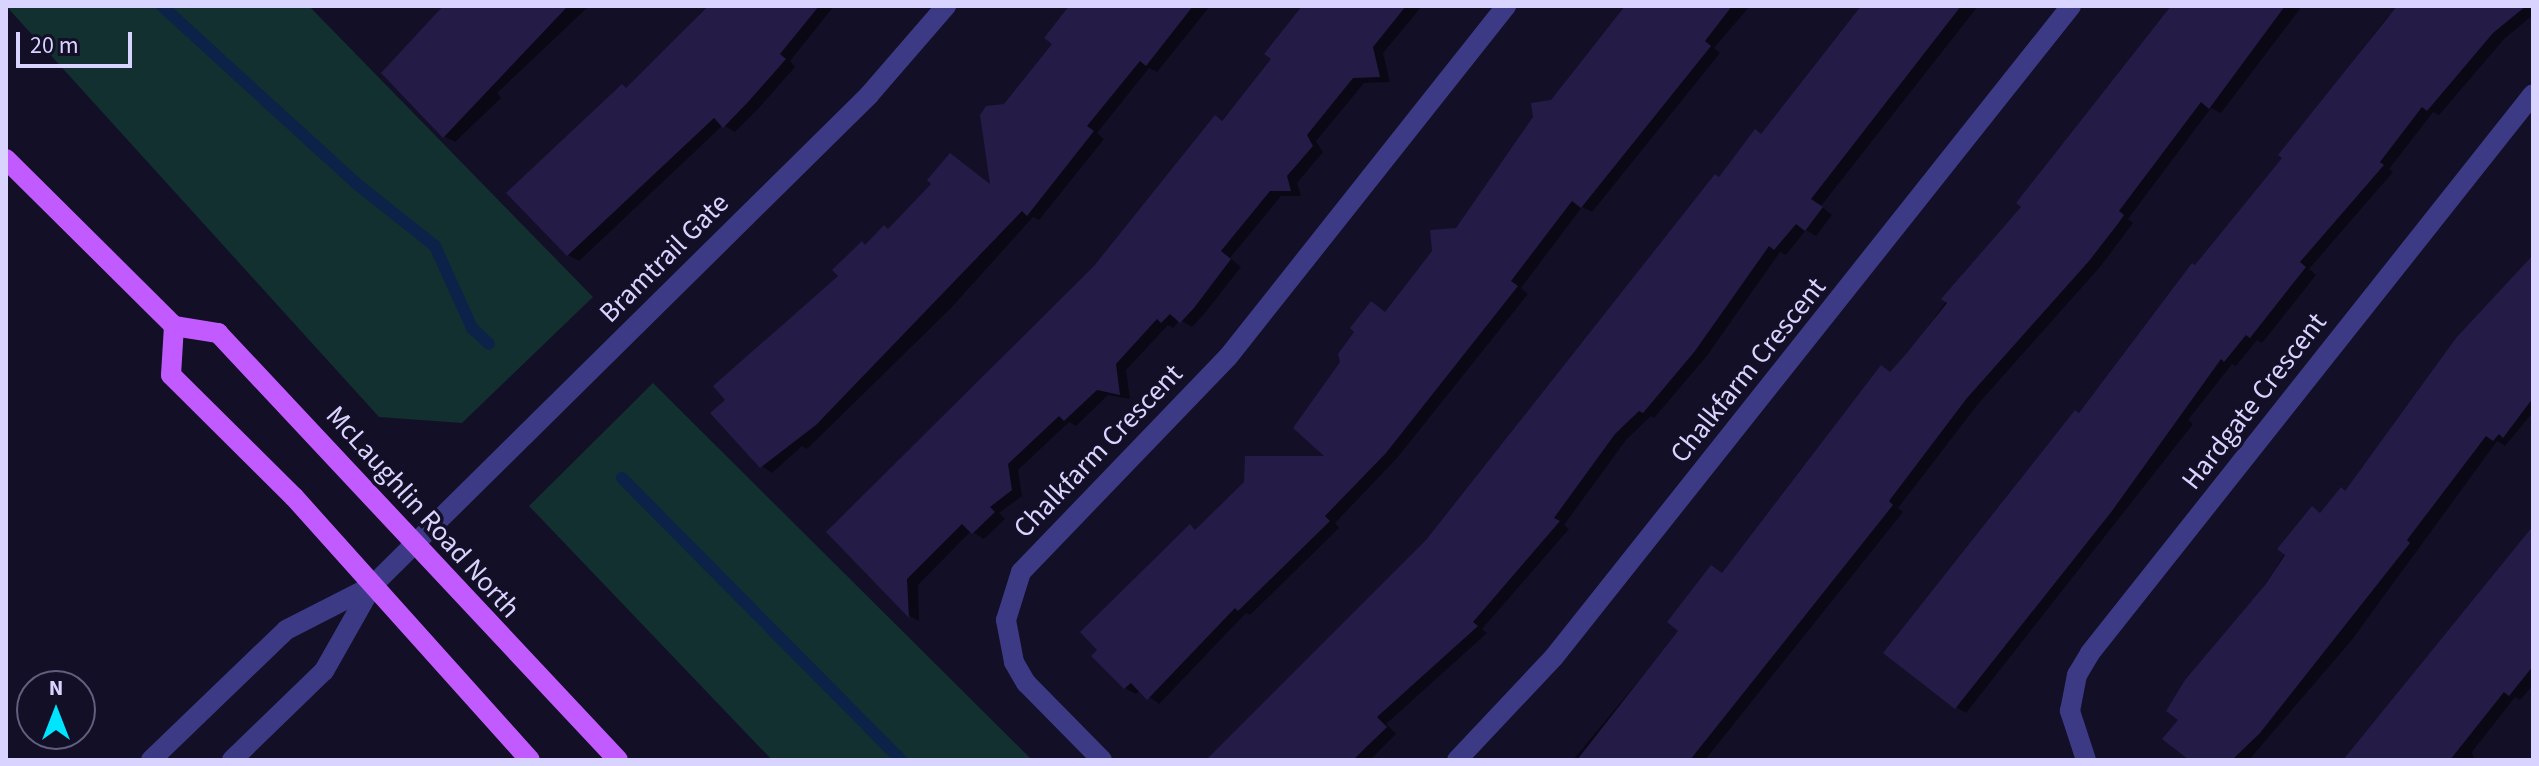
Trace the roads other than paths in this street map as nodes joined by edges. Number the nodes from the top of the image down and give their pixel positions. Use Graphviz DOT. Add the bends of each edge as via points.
graph roads {
  1 [pos="946,6"];
  2 [pos="1506,6"];
  3 [pos="2071,6"];
  4 [pos="2533,94"];
  5 [pos="6,159"];
  6 [pos="174,326"];
  7 [pos="415,543"];
  8 [pos="372,586"];
  9 [pos="151,760"];
  10 [pos="232,760"];
  11 [pos="530,760"];
  12 [pos="618,760"];
  13 [pos="1102,760"];
  14 [pos="1457,760"];
  15 [pos="2086,760"];
  1 -- 7 [label="street, Bramtrail Gate" via="869,95"];
  2 -- 13 [label="street, Chalkfarm Crescent" via="1228,357 1021,572 1006,620 1014,662 1026,683"];
  3 -- 14 [label="street, Chalkfarm Crescent" via="1554,657"];
  4 -- 15 [label="street, Hardgate Crescent" via="2090,653 2077,675 2070,711"];
  5 -- 6 [label="main road"];
  6 -- 7 [label="main road, McLaughlin Road North" via="218,333"];
  6 -- 8 [label="main road" via="171,375 294,497"];
  7 -- 8 [label="street, Bramtrail Gate"];
  7 -- 12 [label="main road, McLaughlin Road North"];
  8 -- 9 [label="street" via="286,630"];
  8 -- 10 [label="street" via="324,671"];
  8 -- 11 [label="main road"];
}
